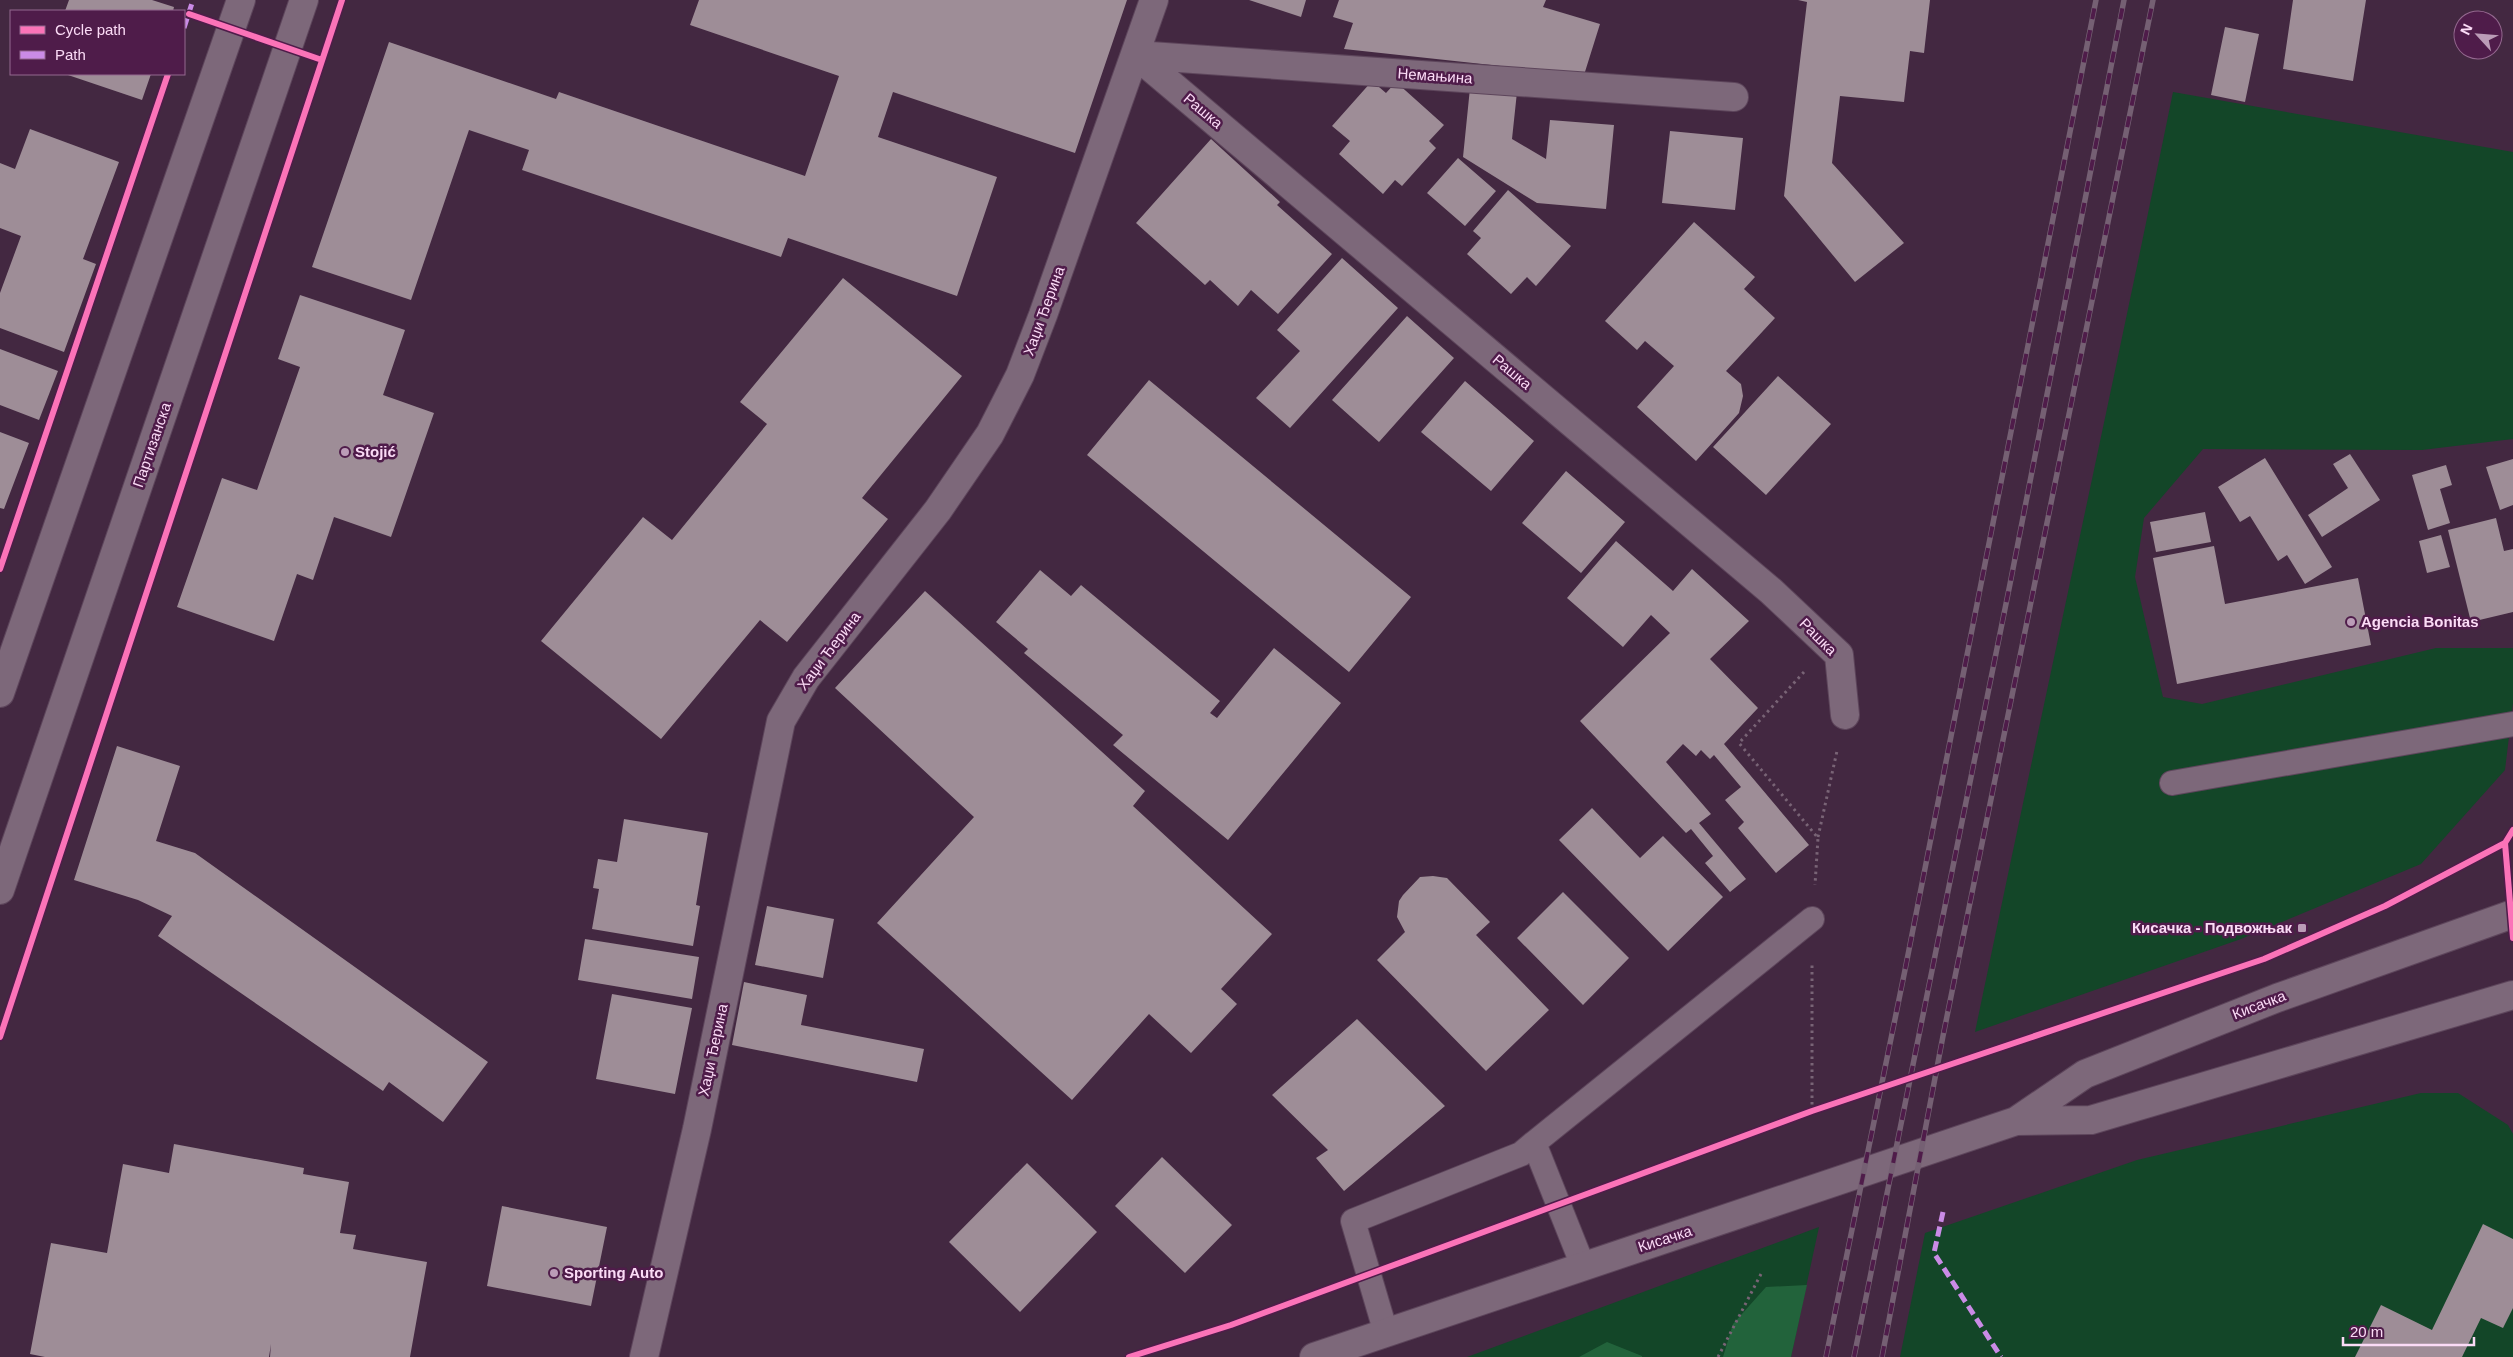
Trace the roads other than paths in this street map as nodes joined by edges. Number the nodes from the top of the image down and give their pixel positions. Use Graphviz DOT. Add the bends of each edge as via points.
graph roads {
  1 [pos="241,0"];
  2 [pos="304,0"];
  3 [pos="1154,0"];
  4 [pos="1136,55"];
  5 [pos="1734,97"];
  6 [pos="0,693"];
  7 [pos="1845,715"];
  8 [pos="2513,724"];
  9 [pos="2172,783"];
  10 [pos="0,890"];
  11 [pos="2513,914"];
  12 [pos="1812,919"];
  13 [pos="2513,995"];
  14 [pos="2016,1120"];
  15 [pos="1534,1143"];
  16 [pos="1583,1266"];
  17 [pos="1386,1333"];
  18 [pos="644,1357"];
  19 [pos="1314,1357"];
  1 -- 6 [label="main road"];
  2 -- 10 [label="main road, Партизанска"];
  3 -- 4 [label="main road, Хаџи Ђерина"];
  4 -- 5 [label="main road, Немањина"];
  4 -- 7 [label="main road, Рашка" via="1771,591 1839,655"];
  4 -- 18 [label="main road, Хаџи Ђерина" via="1020,375 990,434 938,510 806,678 781,721 697,1129"];
  8 -- 9 [label="lane"];
  11 -- 14 [label="main road, Кисачка" via="2277,998 2085,1074"];
  12 -- 15 [label="lane"];
  13 -- 14 [label="main road, Кисачка" via="2091,1120"];
  14 -- 16 [label="main road, Кисачка"];
  15 -- 16 [label="lane"];
  15 -- 17 [label="lane" via="1521,1154 1353,1221"];
  16 -- 17 [label="main road, Кисачка"];
  17 -- 19 [label="main road, Кисачка"];
}
